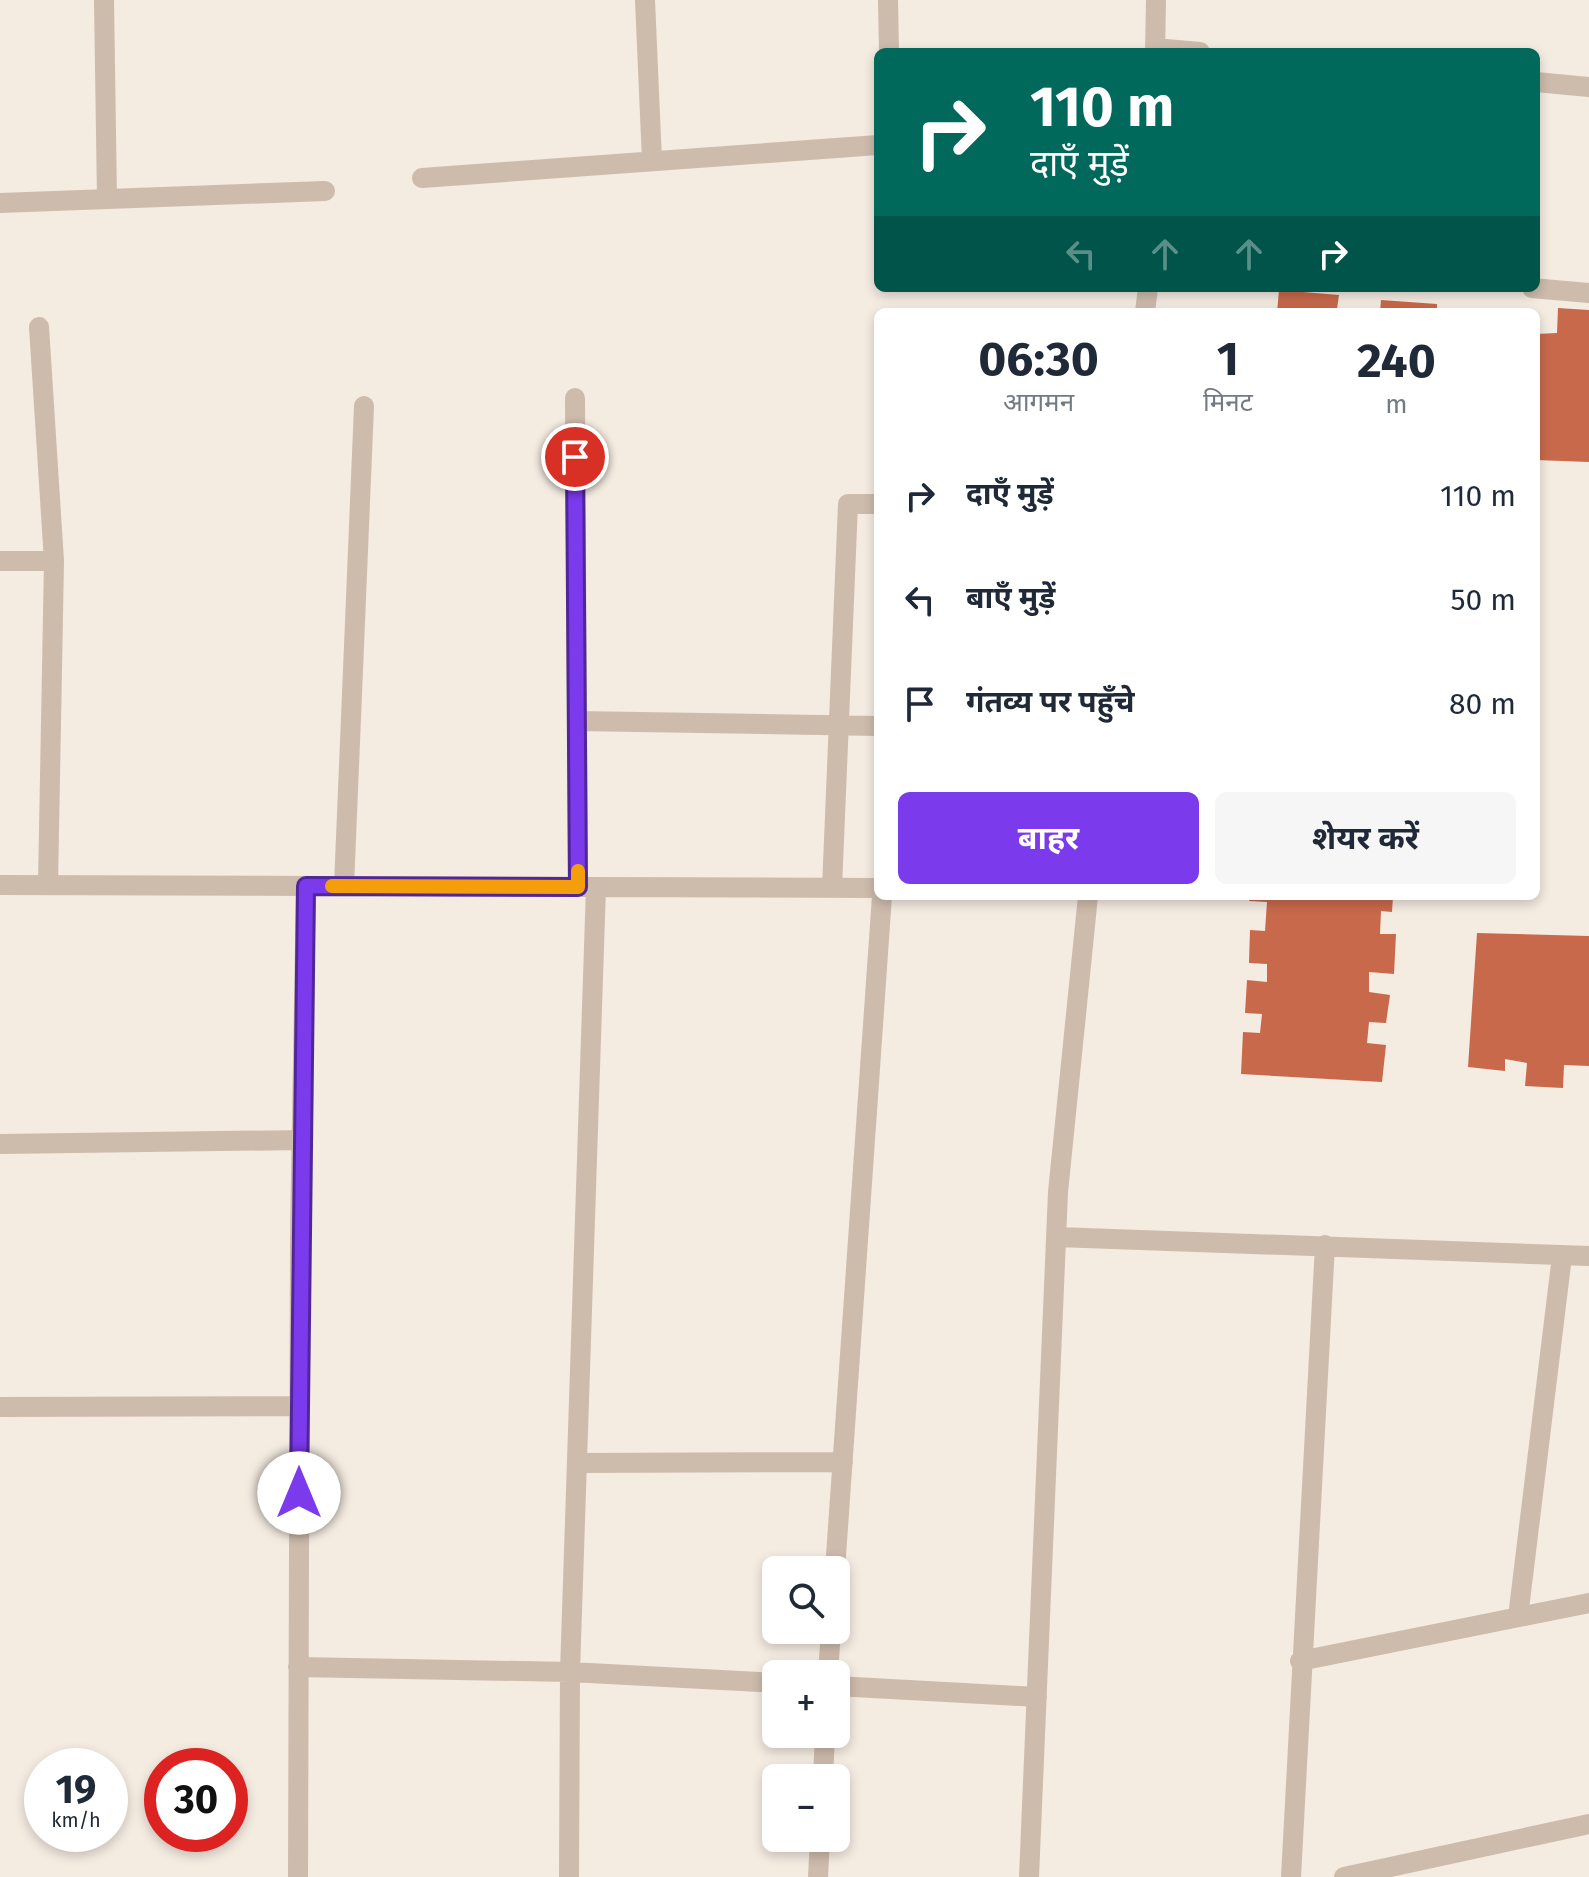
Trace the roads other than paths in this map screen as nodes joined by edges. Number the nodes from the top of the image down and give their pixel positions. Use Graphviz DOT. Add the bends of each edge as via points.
graph roads {
  1 [pos="104,0"];
  2 [pos="645,0"];
  3 [pos="888,0"];
  4 [pos="1156,0"];
  5 [pos="889,48"];
  6 [pos="1155,48"];
  7 [pos="1540,82"];
  8 [pos="1589,87"];
  9 [pos="874,145"];
  10 [pos="652,161"];
  11 [pos="422,178"];
  12 [pos="325,191"];
  13 [pos="107,199"];
  14 [pos="0,203"];
  15 [pos="1540,289"];
  16 [pos="1589,293"];
  17 [pos="39,327"];
  18 [pos="575,398"];
  19 [pos="364,406"];
  20 [pos="874,504"];
  21 [pos="0,561"];
  22 [pos="54,561"];
  23 [pos="577,721"];
  24 [pos="839,726"];
  25 [pos="874,726"];
  26 [pos="0,885"];
  27 [pos="48,885"];
  28 [pos="306,886"];
  29 [pos="344,886"];
  30 [pos="587,887"];
  31 [pos="832,888"];
  32 [pos="874,888"];
  33 [pos="882,900"];
  34 [pos="1088,900"];
  35 [pos="302,1140"];
  36 [pos="0,1144"];
  37 [pos="1057,1237"];
  38 [pos="1325,1245"];
  39 [pos="1562,1256"];
  40 [pos="1589,1256"];
  41 [pos="299,1406"];
  42 [pos="0,1407"];
  43 [pos="843,1462"];
  44 [pos="577,1463"];
  45 [pos="836,1556"];
  46 [pos="1589,1603"];
  47 [pos="1518,1617"];
  48 [pos="1300,1661"];
  49 [pos="298,1667"];
  50 [pos="570,1672"];
  51 [pos="762,1682"];
  52 [pos="850,1687"];
  53 [pos="1037,1697"];
  54 [pos="1589,1824"];
  55 [pos="819,1852"];
  56 [pos="298,1877"];
  57 [pos="569,1877"];
  58 [pos="818,1877"];
  59 [pos="1029,1877"];
  60 [pos="1291,1877"];
  61 [pos="1344,1877"];
  1 -- 13 [label="street"];
  2 -- 10 [label="street"];
  3 -- 5 [label="street"];
  4 -- 6 [label="street"];
  7 -- 8 [label="street"];
  9 -- 10 [label="street"];
  10 -- 11 [label="street"];
  12 -- 13 [label="street"];
  13 -- 14 [label="street"];
  15 -- 16 [label="street"];
  17 -- 22 [label="street"];
  18 -- 23 [label="street"];
  19 -- 29 [label="street"];
  20 -- 24 [label="street" via="848,504"];
  21 -- 22 [label="street"];
  22 -- 27 [label="street"];
  23 -- 24 [label="street"];
  23 -- 30 [label="street"];
  24 -- 25 [label="street"];
  24 -- 31 [label="street"];
  26 -- 27 [label="street"];
  27 -- 28 [label="street"];
  28 -- 29 [label="street"];
  28 -- 35 [label="street"];
  29 -- 30 [label="street"];
  30 -- 31 [label="street"];
  30 -- 44 [label="street"];
  31 -- 32 [label="street"];
  33 -- 43 [label="street"];
  34 -- 37 [label="street"];
  35 -- 36 [label="street"];
  35 -- 41 [label="street"];
  37 -- 38 [label="street"];
  37 -- 53 [label="street"];
  38 -- 39 [label="street"];
  38 -- 48 [label="street"];
  39 -- 40 [label="street"];
  39 -- 47 [label="street"];
  41 -- 42 [label="street"];
  41 -- 49 [label="street"];
  43 -- 44 [label="street"];
  43 -- 45 [label="street"];
  44 -- 50 [label="street"];
  46 -- 47 [label="street"];
  47 -- 48 [label="street"];
  48 -- 60 [label="street"];
  49 -- 50 [label="street"];
  49 -- 56 [label="street"];
  50 -- 51 [label="street"];
  50 -- 57 [label="street"];
  52 -- 53 [label="street"];
  53 -- 59 [label="street"];
  54 -- 61 [label="street"];
  55 -- 58 [label="street"];
}
